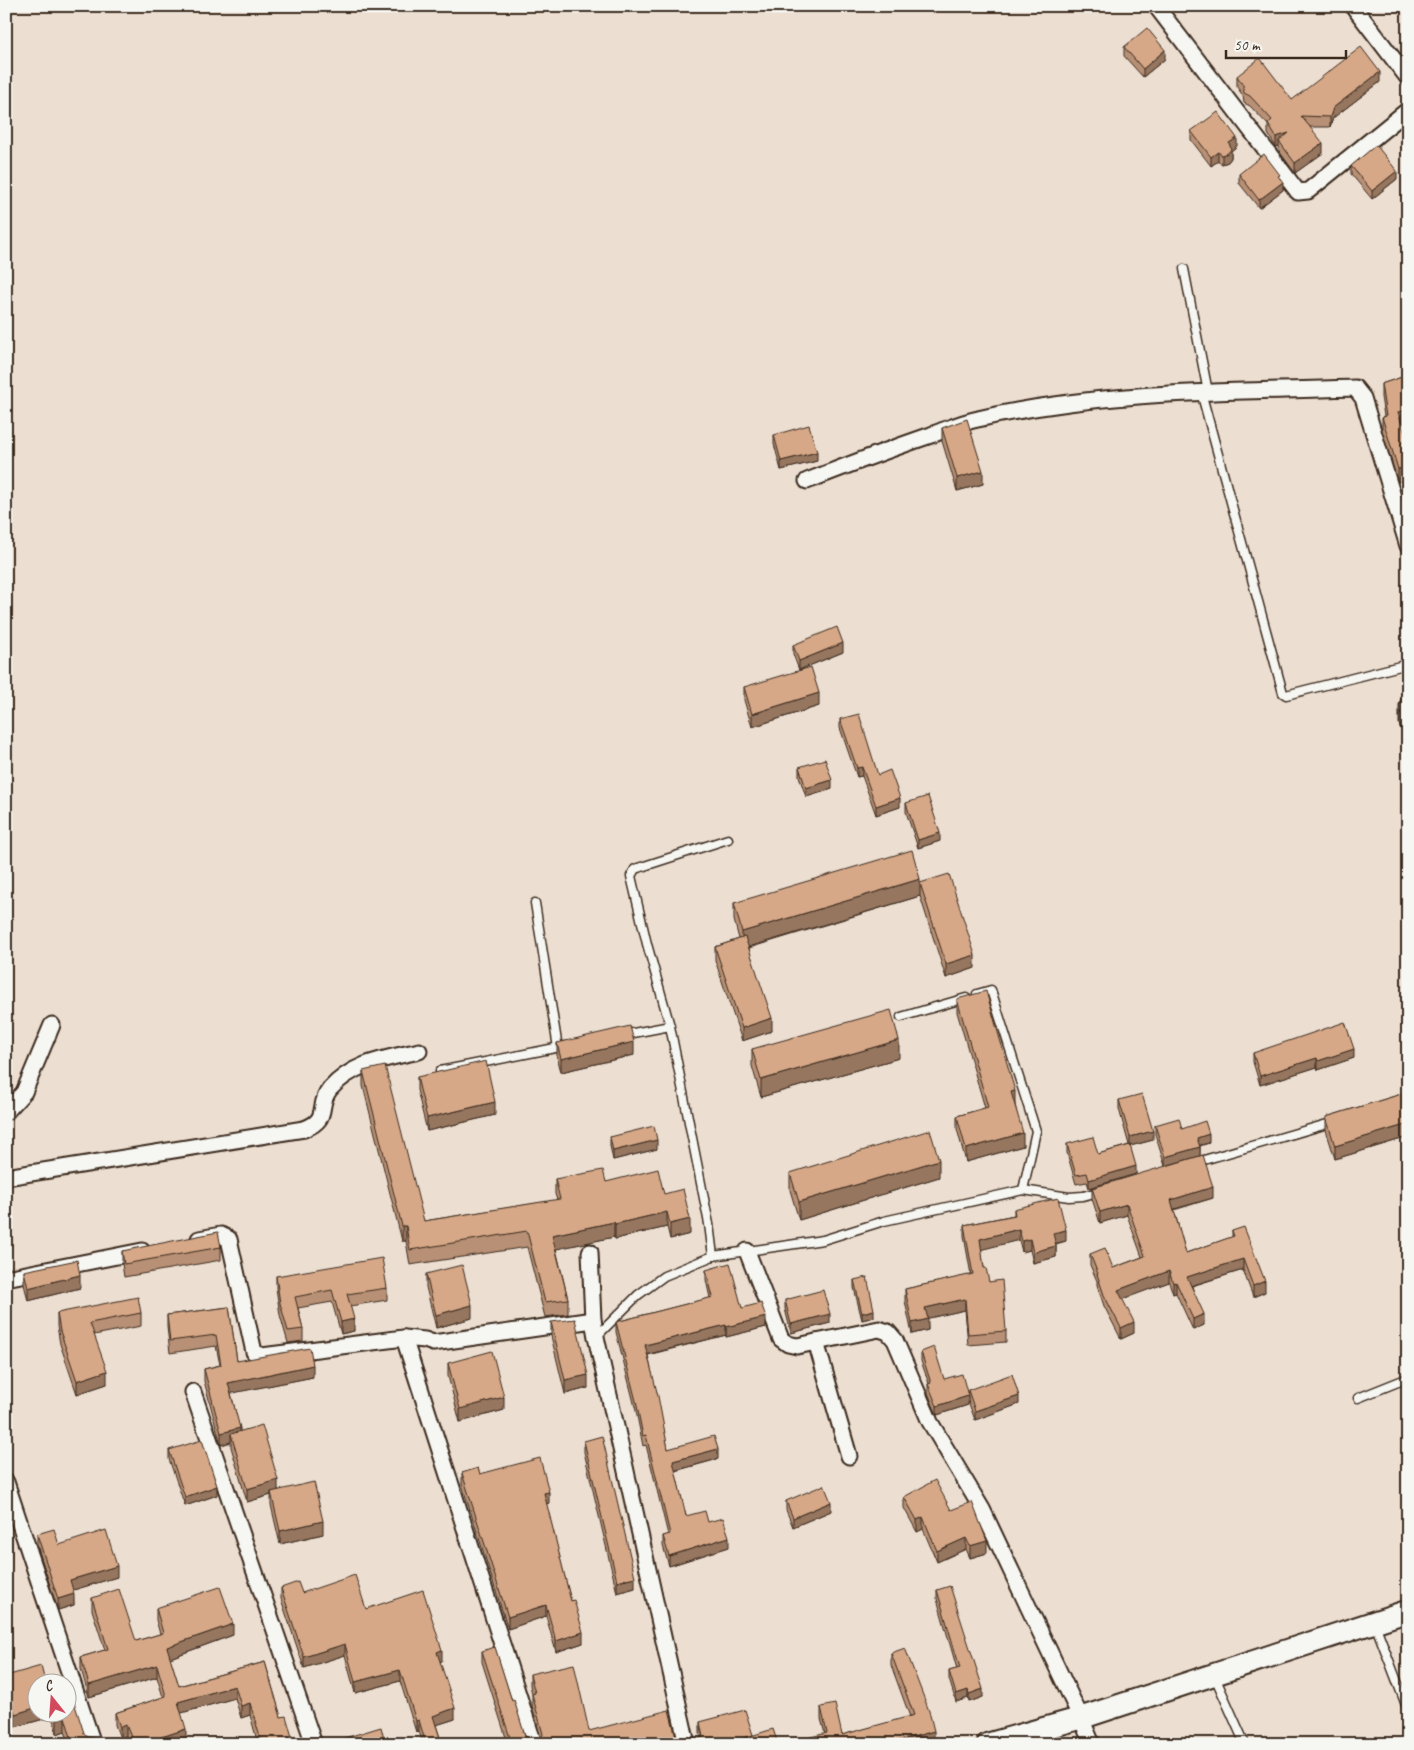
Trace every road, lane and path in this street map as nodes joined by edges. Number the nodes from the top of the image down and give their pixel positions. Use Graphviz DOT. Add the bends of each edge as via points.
graph roads {
  1 [pos="1156,6"];
  2 [pos="1353,6"];
  3 [pos="1408,78"];
  4 [pos="1408,110"];
  5 [pos="1184,269"];
  6 [pos="1205,392"];
  7 [pos="807,481"];
  8 [pos="1408,546"];
  9 [pos="1408,664"];
  10 [pos="1408,705"];
  11 [pos="1408,723"];
  12 [pos="728,839"];
  13 [pos="535,903"];
  14 [pos="901,1017"];
  15 [pos="52,1025"];
  16 [pos="670,1026"];
  17 [pos="614,1037"];
  18 [pos="576,1044"];
  19 [pos="558,1048"];
  20 [pos="418,1051"];
  21 [pos="440,1071"];
  22 [pos="6,1112"];
  23 [pos="1342,1120"];
  24 [pos="1191,1164"];
  25 [pos="6,1177"];
  26 [pos="1112,1188"];
  27 [pos="1023,1190"];
  28 [pos="182,1242"];
  29 [pos="153,1248"];
  30 [pos="747,1251"];
  31 [pos="590,1252"];
  32 [pos="713,1256"];
  33 [pos="6,1278"];
  34 [pos="593,1320"];
  35 [pos="596,1337"];
  36 [pos="404,1338"];
  37 [pos="816,1342"];
  38 [pos="1408,1378"];
  39 [pos="194,1392"];
  40 [pos="1358,1398"];
  41 [pos="849,1456"];
  42 [pos="6,1482"];
  43 [pos="1408,1611"];
  44 [pos="1374,1622"];
  45 [pos="1214,1675"];
  46 [pos="1408,1710"];
  47 [pos="1081,1718"];
  48 [pos="93,1744"];
  49 [pos="314,1744"];
  50 [pos="534,1744"];
  51 [pos="688,1744"];
  52 [pos="988,1744"];
  53 [pos="1092,1744"];
  54 [pos="1245,1744"];
  1 -- 4 [label="street" via="1298,192 1308,191"];
  2 -- 3 [label="street"];
  5 -- 6 [label="lane"];
  6 -- 7 [label="street" via="1105,398 976,419"];
  6 -- 8 [label="street" via="1355,388 1363,398"];
  6 -- 9 [label="lane" via="1283,693 1286,695"];
  10 -- 11 [label="street"];
  12 -- 16 [label="lane" via="635,869 631,876"];
  13 -- 19 [label="lane"];
  14 -- 27 [label="lane" via="991,990 1036,1131"];
  15 -- 22 [label="street" via="24,1092"];
  16 -- 17 [label="lane"];
  16 -- 32 [label="lane"];
  18 -- 19 [label="lane"];
  19 -- 21 [label="lane"];
  20 -- 25 [label="street" via="363,1064 349,1073 329,1090 321,1118 304,1129"];
  23 -- 24 [label="lane"];
  26 -- 27 [label="lane" via="1069,1197"];
  27 -- 30 [label="lane" via="884,1222 823,1240"];
  28 -- 36 [label="street" via="221,1235 229,1239 254,1352 258,1355"];
  29 -- 33 [label="street"];
  30 -- 32 [label="lane"];
  30 -- 37 [label="street" via="781,1339 797,1346"];
  31 -- 34 [label="street"];
  32 -- 35 [label="lane" via="664,1276 638,1295"];
  34 -- 35 [label="street"];
  34 -- 36 [label="street" via="433,1343"];
  35 -- 51 [label="street"];
  36 -- 50 [label="street"];
  37 -- 41 [label="street"];
  37 -- 47 [label="street" via="879,1329 888,1332 895,1340 930,1422 982,1509"];
  38 -- 40 [label="lane"];
  39 -- 49 [label="street"];
  42 -- 48 [label="street"];
  43 -- 44 [label="main road"];
  44 -- 45 [label="main road"];
  44 -- 46 [label="lane"];
  45 -- 47 [label="main road"];
  45 -- 54 [label="lane"];
  47 -- 52 [label="main road"];
  47 -- 53 [label="street"];
}
